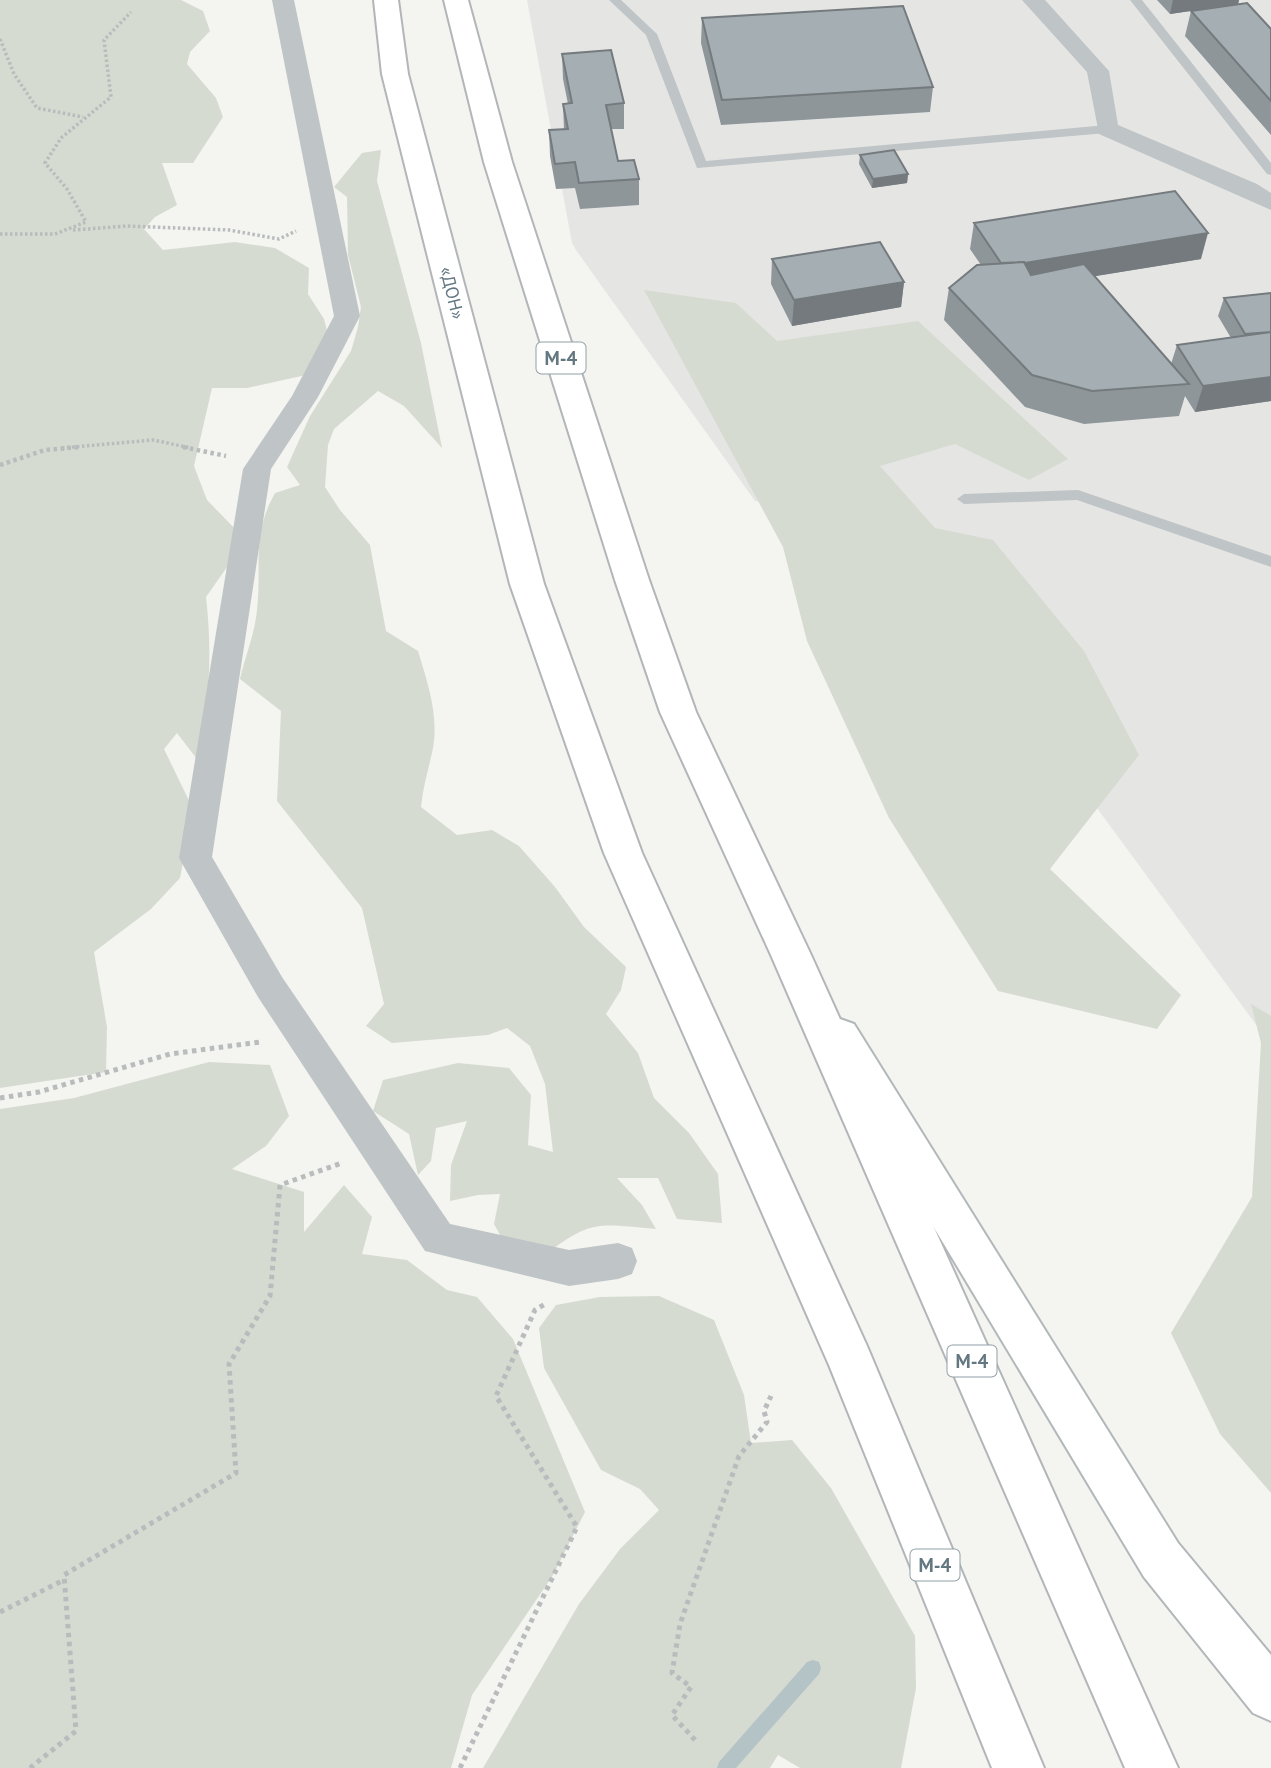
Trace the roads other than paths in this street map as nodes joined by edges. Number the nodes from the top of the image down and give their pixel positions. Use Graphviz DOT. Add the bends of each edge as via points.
graph roads {
  1 [pos="283,0"];
  2 [pos="386,0"];
  3 [pos="456,0"];
  4 [pos="615,0"];
  5 [pos="1033,0"];
  6 [pos="1136,0"];
  7 [pos="1107,129"];
  8 [pos="1271,171"];
  9 [pos="1271,203"];
  10 [pos="964,499"];
  11 [pos="1271,562"];
  12 [pos="791,955"];
  13 [pos="618,1261"];
  14 [pos="1271,1695"];
  15 [pos="1018,1768"];
  16 [pos="1152,1768"];
  1 -- 13 [label="street" via="347,316 305,397 261,463 195,858 302,1036 438,1239 569,1268"];
  2 -- 15 [label="main road, «ДОН» / M-4" via="395,74 527,584 622,852 851,1362"];
  3 -- 12 [label="main road, М-4" via="498,162 668,686"];
  4 -- 7 [label="lane" via="651,34 701,165"];
  5 -- 7 [label="street" via="1098,71"];
  6 -- 8 [label="lane"];
  7 -- 9 [label="street"];
  10 -- 11 [label="lane" via="1078,495"];
  12 -- 14 [label="main road, М-4" via="1161,1560"];
  12 -- 16 [label="main road, М-4"];
}
